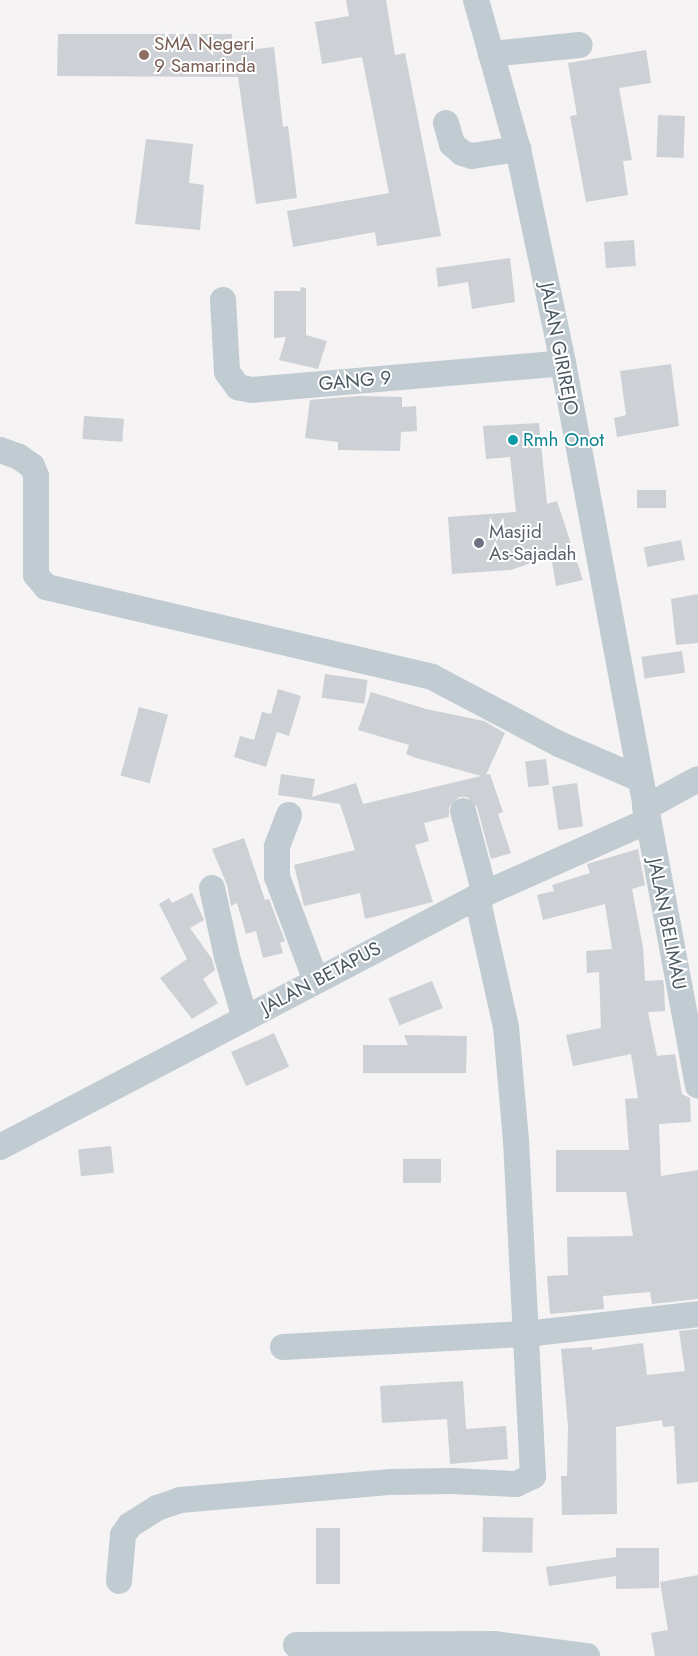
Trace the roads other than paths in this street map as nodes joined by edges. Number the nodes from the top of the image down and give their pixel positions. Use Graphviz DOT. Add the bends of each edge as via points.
graph roads {
  1 [pos="476,0"];
  2 [pos="580,45"];
  3 [pos="491,54"];
  4 [pos="446,122"];
  5 [pos="518,149"];
  6 [pos="223,300"];
  7 [pos="563,363"];
  8 [pos="0,450"];
  9 [pos="640,778"];
  10 [pos="698,779"];
  11 [pos="463,811"];
  12 [pos="289,814"];
  13 [pos="646,814"];
  14 [pos="212,888"];
  15 [pos="481,895"];
  16 [pos="316,981"];
  17 [pos="245,1018"];
  18 [pos="698,1086"];
  19 [pos="0,1147"];
  20 [pos="698,1314"];
  21 [pos="526,1334"];
  22 [pos="283,1347"];
  23 [pos="120,1581"];
  24 [pos="296,1644"];
  25 [pos="587,1656"];
  1 -- 3 [label="street, JALAN GIRIREJO"];
  2 -- 3 [label="street"];
  3 -- 5 [label="street, JALAN GIRIREJO"];
  4 -- 5 [label="street" via="452,144 462,153 472,156"];
  5 -- 7 [label="street, JALAN GIRIREJO"];
  6 -- 7 [label="street, GANG 9" via="227,372 238,387 251,390"];
  7 -- 9 [label="street, JALAN GIRIREJO"];
  8 -- 9 [label="street" via="19,456 32,466 36,476 36,575 46,587 432,676 559,744"];
  9 -- 13 [label="street, JALAN GIRIREJO"];
  10 -- 13 [label="street, JALAN BETAPUS"];
  11 -- 15 [label="street"];
  12 -- 16 [label="street" via="277,847 277,876"];
  13 -- 15 [label="street, JALAN BETAPUS"];
  13 -- 18 [label="street, JALAN BELIMAU"];
  14 -- 17 [label="street"];
  15 -- 16 [label="street, JALAN BETAPUS"];
  15 -- 21 [label="street" via="506,1027 516,1141"];
  16 -- 17 [label="street, JALAN BETAPUS"];
  17 -- 19 [label="street, JALAN BETAPUS"];
  20 -- 21 [label="street"];
  21 -- 22 [label="street"];
  21 -- 23 [label="street" via="534,1466 528,1480 516,1484 391,1482 180,1500 157,1508 130,1525 123,1536"];
  24 -- 25 [label="street" via="494,1644"];
}
